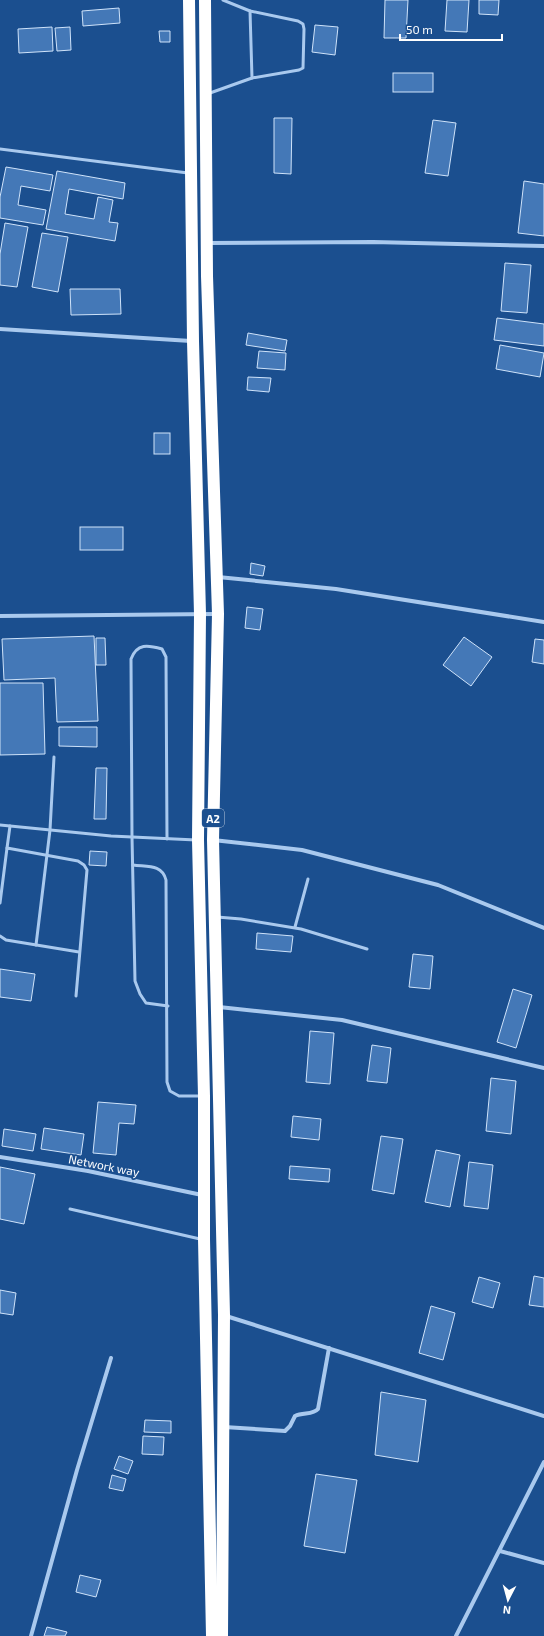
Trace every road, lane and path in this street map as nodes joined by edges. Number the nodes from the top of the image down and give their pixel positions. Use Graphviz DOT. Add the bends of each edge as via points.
graph roads {
  1 [pos="189,0"];
  2 [pos="205,0"];
  3 [pos="223,0"];
  4 [pos="250,11"];
  5 [pos="252,78"];
  6 [pos="206,94"];
  7 [pos="0,149"];
  8 [pos="192,173"];
  9 [pos="207,243"];
  10 [pos="544,246"];
  11 [pos="0,329"];
  12 [pos="193,341"];
  13 [pos="217,577"];
  14 [pos="200,614"];
  15 [pos="218,614"];
  16 [pos="0,616"];
  17 [pos="544,622"];
  18 [pos="54,757"];
  19 [pos="0,825"];
  20 [pos="10,826"];
  21 [pos="50,830"];
  22 [pos="132,837"];
  23 [pos="167,838"];
  24 [pos="198,840"];
  25 [pos="213,840"];
  26 [pos="7,848"];
  27 [pos="47,855"];
  28 [pos="133,865"];
  29 [pos="308,879"];
  30 [pos="0,903"];
  31 [pos="214,917"];
  32 [pos="295,927"];
  33 [pos="544,928"];
  34 [pos="0,936"];
  35 [pos="36,945"];
  36 [pos="367,949"];
  37 [pos="80,952"];
  38 [pos="76,996"];
  39 [pos="168,1006"];
  40 [pos="217,1006"];
  41 [pos="544,1068"];
  42 [pos="204,1096"];
  43 [pos="0,1157"];
  44 [pos="204,1195"];
  45 [pos="70,1209"];
  46 [pos="204,1240"];
  47 [pos="224,1315"];
  48 [pos="329,1348"];
  49 [pos="111,1358"];
  50 [pos="544,1416"];
  51 [pos="224,1426"];
  52 [pos="544,1462"];
  53 [pos="500,1551"];
  54 [pos="544,1563"];
  55 [pos="31,1636"];
  56 [pos="212,1636"];
  57 [pos="222,1636"];
  58 [pos="456,1636"];
  1 -- 8 [label="highway, A2"];
  2 -- 6 [label="highway, A2"];
  3 -- 4 [label="lane"];
  4 -- 5 [label="lane"];
  4 -- 5 [label="lane" via="298,21 303,24 304,29 304,68"];
  5 -- 6 [label="lane"];
  6 -- 9 [label="highway, A2"];
  7 -- 8 [label="lane"];
  8 -- 12 [label="highway, A2"];
  9 -- 10 [label="street" via="373,242"];
  9 -- 13 [label="highway, A2"];
  11 -- 12 [label="street"];
  12 -- 14 [label="highway, A2"];
  13 -- 15 [label="highway, A2"];
  13 -- 17 [label="street" via="336,589"];
  14 -- 15 [label="street"];
  14 -- 16 [label="street"];
  14 -- 24 [label="highway, A2"];
  15 -- 25 [label="highway, A2"];
  18 -- 21 [label="lane"];
  19 -- 20 [label="lane"];
  20 -- 21 [label="lane"];
  20 -- 26 [label="lane"];
  21 -- 22 [label="lane"];
  21 -- 27 [label="lane"];
  22 -- 23 [label="lane"];
  22 -- 23 [label="lane" via="131,659 134,651 152,646 162,649 166,657"];
  22 -- 28 [label="lane"];
  23 -- 24 [label="lane"];
  24 -- 42 [label="highway, A2"];
  25 -- 31 [label="highway, A2"];
  25 -- 33 [label="street" via="302,850 438,885"];
  26 -- 27 [label="lane"];
  26 -- 30 [label="lane"];
  27 -- 35 [label="lane"];
  27 -- 37 [label="lane" via="78,861 84,864 87,870"];
  28 -- 39 [label="lane" via="135,981 146,1003"];
  28 -- 39 [label="lane" via="160,869 166,880"];
  29 -- 32 [label="lane"];
  31 -- 32 [label="lane"];
  31 -- 40 [label="highway, A2"];
  32 -- 36 [label="lane"];
  34 -- 35 [label="lane" via="6,940"];
  35 -- 37 [label="lane"];
  37 -- 38 [label="lane"];
  39 -- 42 [label="lane" via="167,1082 170,1091 179,1096"];
  40 -- 41 [label="street" via="342,1020"];
  40 -- 47 [label="highway, A2"];
  42 -- 44 [label="highway, A2"];
  43 -- 44 [label="street, Network way" via="88,1171"];
  44 -- 46 [label="highway, A2"];
  45 -- 46 [label="lane"];
  46 -- 56 [label="highway, A2"];
  47 -- 48 [label="street"];
  47 -- 51 [label="highway, A2"];
  48 -- 50 [label="street"];
  48 -- 51 [label="street" via="316,1411 295,1416 285,1431"];
  49 -- 55 [label="street"];
  51 -- 57 [label="highway, A2"];
  52 -- 53 [label="street"];
  53 -- 54 [label="street"];
  53 -- 58 [label="street"];
}
